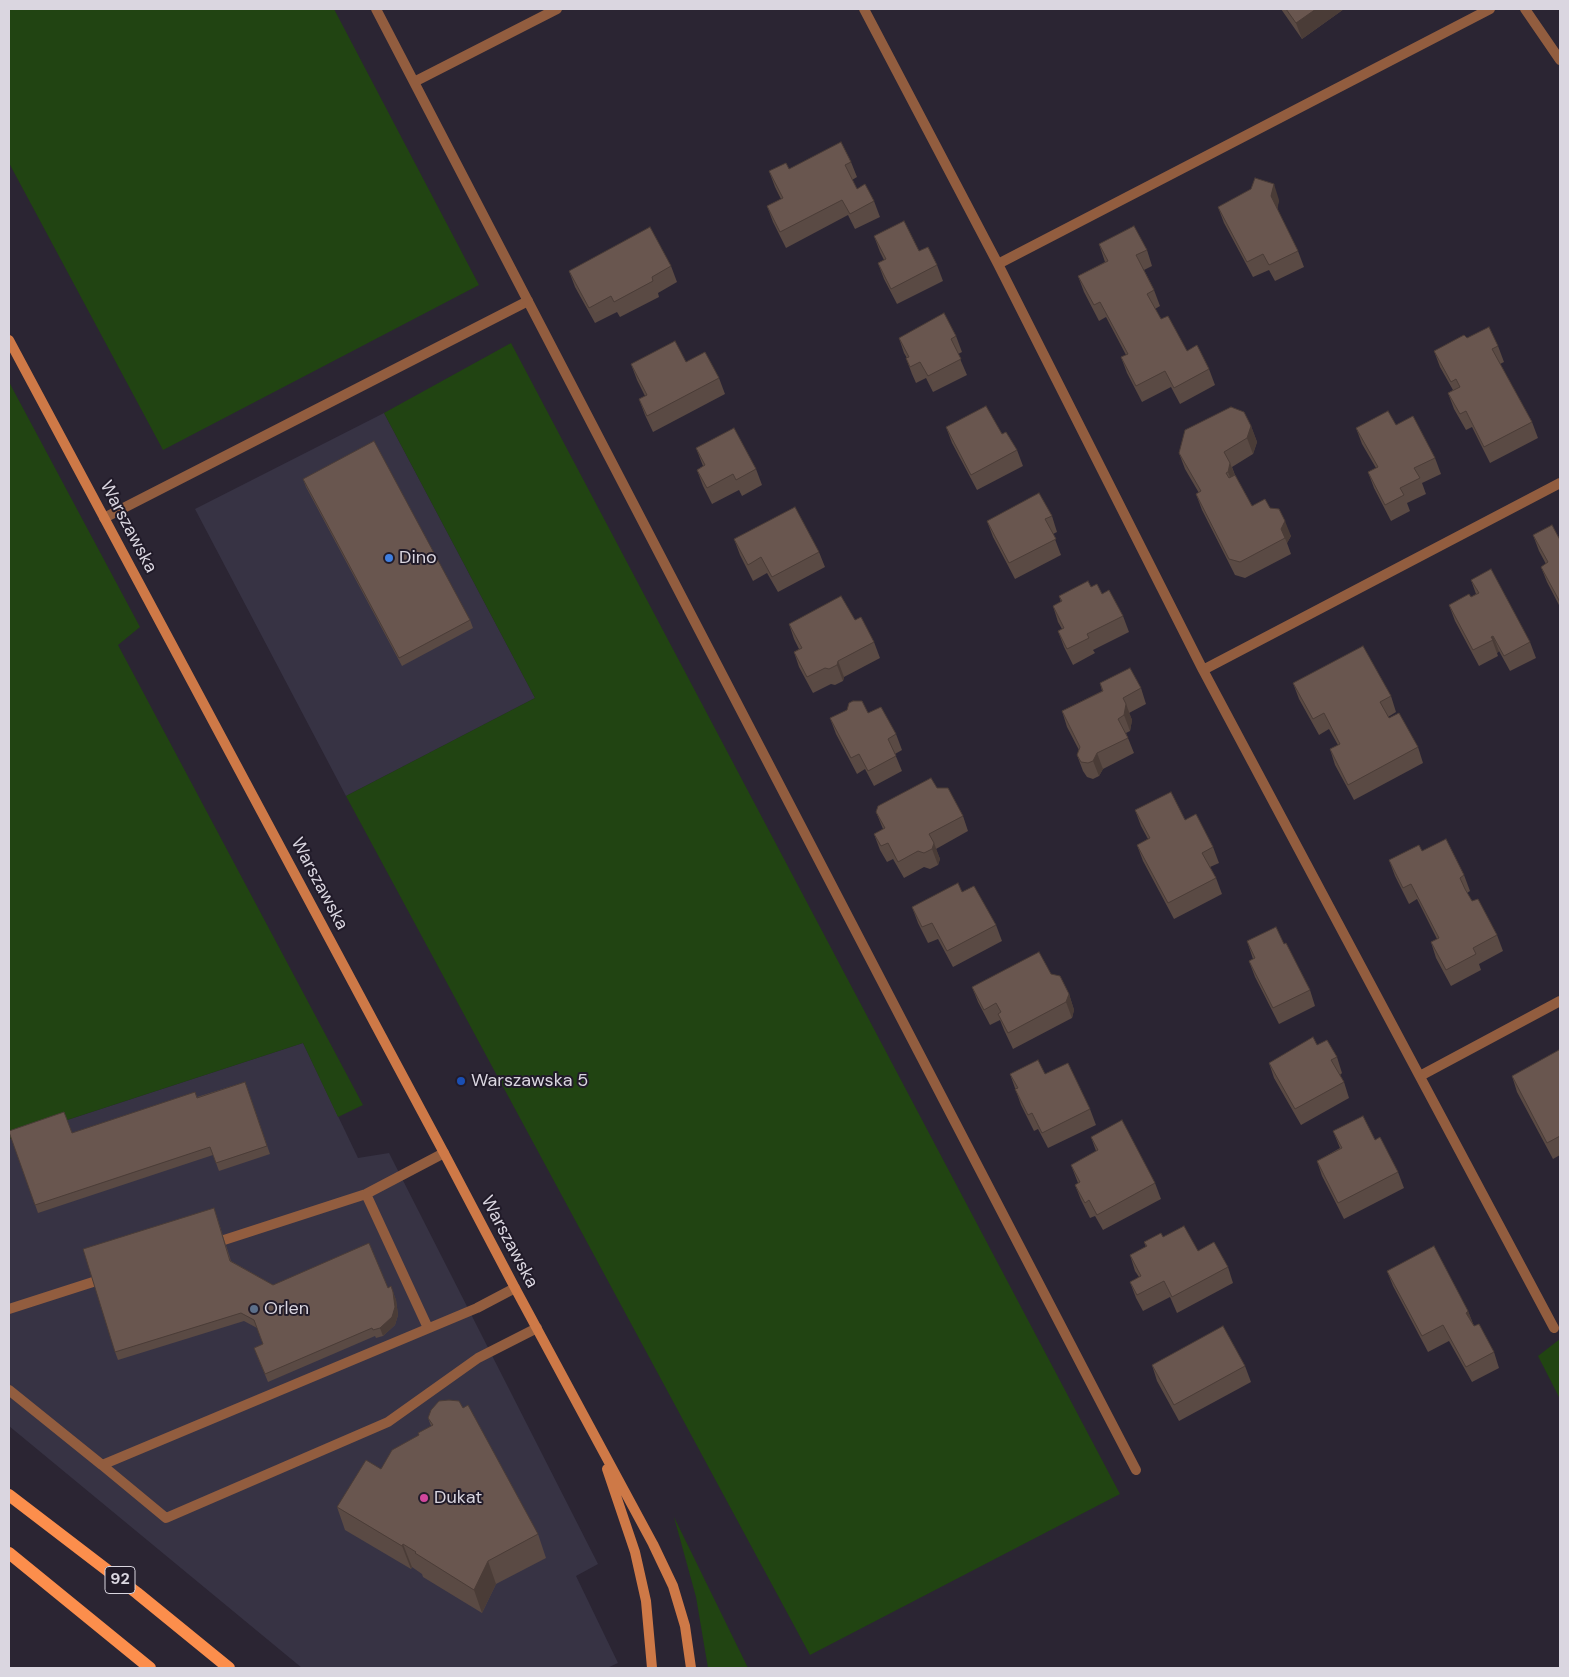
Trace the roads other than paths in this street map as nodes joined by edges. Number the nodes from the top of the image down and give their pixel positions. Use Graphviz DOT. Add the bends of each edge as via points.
graph roads {
  1 [pos="376,9"];
  2 [pos="557,9"];
  3 [pos="864,9"];
  4 [pos="1490,9"];
  5 [pos="1526,9"];
  6 [pos="1560,60"];
  7 [pos="414,82"];
  8 [pos="998,264"];
  9 [pos="528,301"];
  10 [pos="9,340"];
  11 [pos="1560,483"];
  12 [pos="104,518"];
  13 [pos="1203,670"];
  14 [pos="1560,1001"];
  15 [pos="1420,1076"];
  16 [pos="444,1153"];
  17 [pos="366,1194"];
  18 [pos="224,1240"];
  19 [pos="93,1282"];
  20 [pos="515,1288"];
  21 [pos="9,1308"];
  22 [pos="428,1328"];
  23 [pos="537,1328"];
  24 [pos="1554,1328"];
  25 [pos="9,1390"];
  26 [pos="599,1445"];
  27 [pos="102,1465"];
  28 [pos="1136,1470"];
  29 [pos="9,1495"];
  30 [pos="9,1553"];
  31 [pos="150,1668"];
  32 [pos="229,1668"];
  33 [pos="652,1668"];
  34 [pos="691,1668"];
  1 -- 7 [label="street"];
  2 -- 7 [label="street"];
  3 -- 8 [label="street"];
  4 -- 8 [label="street"];
  5 -- 6 [label="street"];
  7 -- 9 [label="street"];
  8 -- 13 [label="street"];
  9 -- 12 [label="street"];
  9 -- 28 [label="street"];
  10 -- 12 [label="street, Warszawska"];
  11 -- 13 [label="street"];
  12 -- 16 [label="street, Warszawska"];
  13 -- 15 [label="street"];
  14 -- 15 [label="street"];
  15 -- 24 [label="street"];
  16 -- 17 [label="street"];
  16 -- 20 [label="street, Warszawska"];
  17 -- 18 [label="street"];
  17 -- 22 [label="street"];
  19 -- 21 [label="street"];
  20 -- 22 [label="street"];
  20 -- 23 [label="street, Warszawska"];
  22 -- 27 [label="street"];
  23 -- 26 [label="street, Warszawska"];
  23 -- 27 [label="street" via="478,1358 388,1422 166,1518"];
  25 -- 27 [label="street"];
  26 -- 33 [label="street, Warszawska" via="635,1552 646,1600"];
  26 -- 34 [label="street, Warszawska" via="673,1586 685,1626"];
  29 -- 32 [label="main road, 92"];
  30 -- 31 [label="main road"];
}
